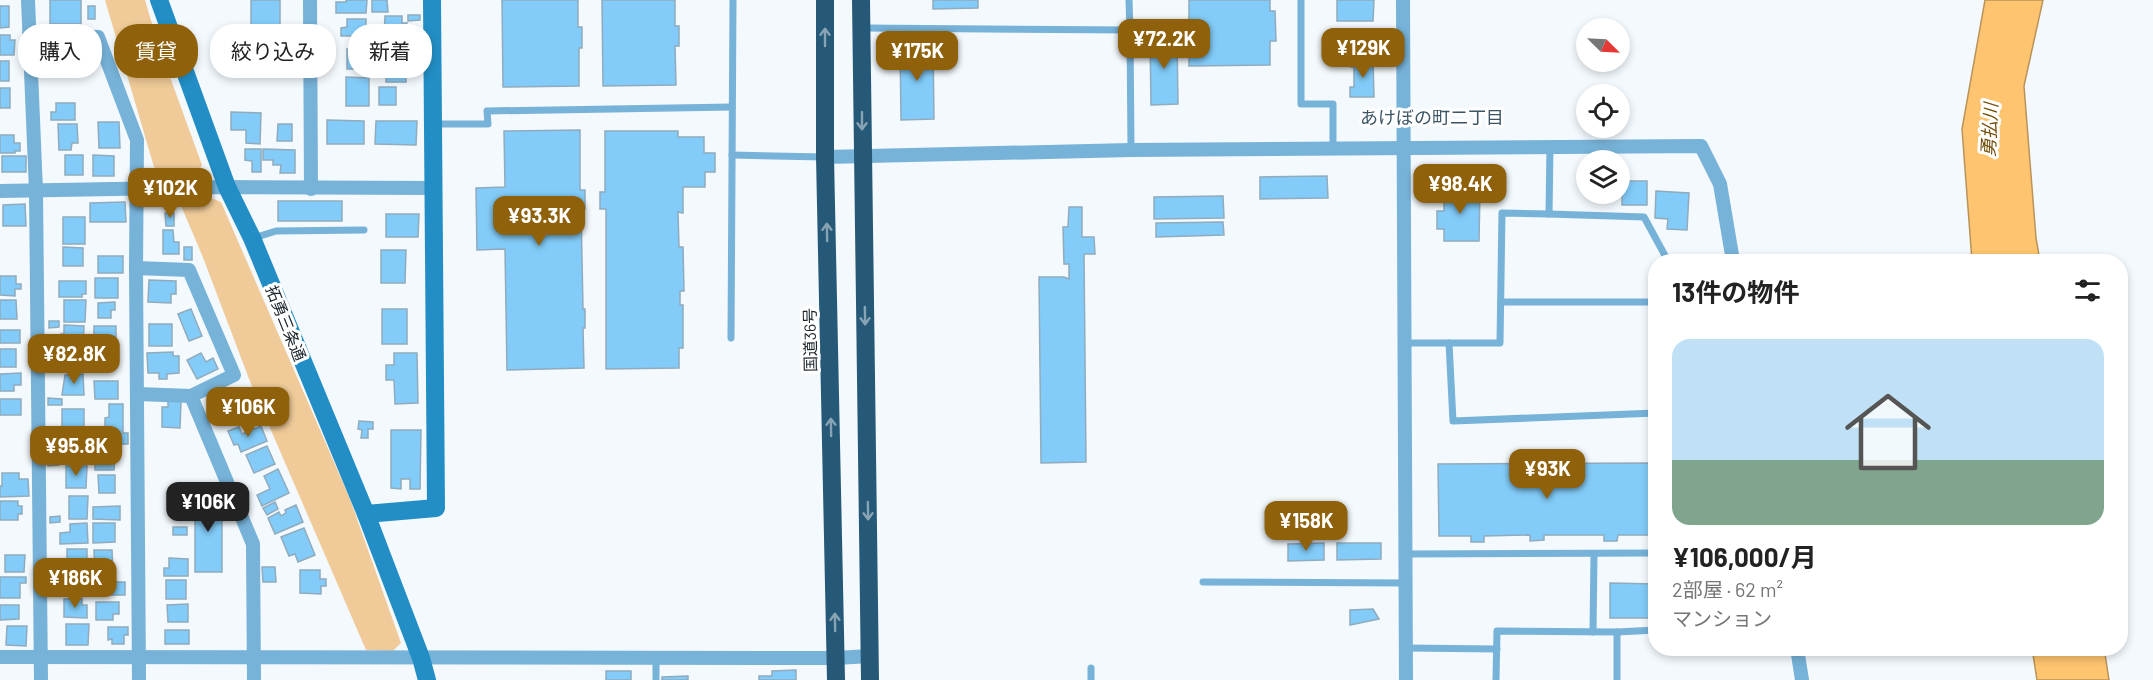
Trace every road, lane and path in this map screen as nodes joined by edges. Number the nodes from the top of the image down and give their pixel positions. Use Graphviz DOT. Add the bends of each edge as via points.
graph roads {
  1 [pos="28,0"];
  2 [pos="159,0"];
  3 [pos="310,0"];
  4 [pos="432,0"];
  5 [pos="733,0"];
  6 [pos="825,0"];
  7 [pos="861,0"];
  8 [pos="1129,0"];
  9 [pos="1301,0"];
  10 [pos="1403,0"];
  11 [pos="29,24"];
  12 [pos="861,28"];
  13 [pos="1130,30"];
  14 [pos="102,48"];
  15 [pos="31,78"];
  16 [pos="732,107"];
  17 [pos="433,124"];
  18 [pos="1404,147"];
  19 [pos="1550,147"];
  20 [pos="1333,148"];
  21 [pos="1131,150"];
  22 [pos="732,155"];
  23 [pos="825,157"];
  24 [pos="862,158"];
  25 [pos="227,187"];
  26 [pos="433,188"];
  27 [pos="136,189"];
  28 [pos="311,189"];
  29 [pos="0,191"];
  30 [pos="36,191"];
  31 [pos="1549,213"];
  32 [pos="364,230"];
  33 [pos="252,238"];
  34 [pos="1664,254"];
  35 [pos="1732,254"];
  36 [pos="136,268"];
  37 [pos="1501,302"];
  38 [pos="1648,302"];
  39 [pos="731,338"];
  40 [pos="1405,342"];
  41 [pos="1449,343"];
  42 [pos="138,394"];
  43 [pos="191,396"];
  44 [pos="1648,413"];
  45 [pos="366,514"];
  46 [pos="1648,553"];
  47 [pos="1406,554"];
  48 [pos="1594,554"];
  49 [pos="1203,582"];
  50 [pos="1406,583"];
  51 [pos="1648,630"];
  52 [pos="1593,632"];
  53 [pos="1617,632"];
  54 [pos="1406,648"];
  55 [pos="1497,649"];
  56 [pos="870,656"];
  57 [pos="1798,656"];
  58 [pos="0,657"];
  59 [pos="41,657"];
  60 [pos="139,657"];
  61 [pos="253,658"];
  62 [pos="422,658"];
  63 [pos="656,658"];
  64 [pos="836,658"];
  65 [pos="1091,668"];
  66 [pos="41,680"];
  67 [pos="139,680"];
  68 [pos="254,680"];
  69 [pos="427,680"];
  70 [pos="656,680"];
  71 [pos="836,680"];
  72 [pos="870,680"];
  73 [pos="1091,680"];
  74 [pos="1406,680"];
  75 [pos="1496,680"];
  76 [pos="1617,680"];
  77 [pos="1802,680"];
  1 -- 11 [label="street"];
  2 -- 25 [label="street, 拓勇三条通"];
  3 -- 28 [label="street"];
  4 -- 17 [label="street"];
  5 -- 16 [label="lane"];
  23 -- 6 [label="highway, 国道36号, one-way"];
  7 -- 12 [label="highway"];
  8 -- 13 [label="lane"];
  9 -- 20 [label="lane" via="1302,104 1333,104"];
  10 -- 18 [label="street"];
  12 -- 13 [label="lane"];
  12 -- 24 [label="highway, one-way"];
  13 -- 21 [label="lane"];
  14 -- 27 [label="street" via="137,140"];
  15 -- 30 [label="street"];
  16 -- 17 [label="lane" via="488,111 488,124"];
  16 -- 22 [label="lane"];
  17 -- 26 [label="street"];
  18 -- 19 [label="street"];
  18 -- 20 [label="street"];
  18 -- 40 [label="street"];
  19 -- 31 [label="lane"];
  19 -- 35 [label="street" via="1701,147 1720,184"];
  20 -- 21 [label="street"];
  21 -- 24 [label="street"];
  22 -- 23 [label="lane"];
  22 -- 39 [label="lane"];
  23 -- 24 [label="street"];
  64 -- 23 [label="highway, 国道36号, one-way"];
  24 -- 56 [label="highway, one-way"];
  25 -- 27 [label="street"];
  25 -- 28 [label="street"];
  25 -- 33 [label="street, 拓勇三条通"];
  26 -- 28 [label="street"];
  26 -- 45 [label="street" via="436,508"];
  27 -- 30 [label="street"];
  27 -- 36 [label="street"];
  29 -- 30 [label="street"];
  30 -- 59 [label="street"];
  31 -- 34 [label="lane" via="1644,217"];
  31 -- 37 [label="lane" via="1502,213"];
  32 -- 33 [label="lane" via="276,231"];
  33 -- 45 [label="street, 拓勇三条通"];
  36 -- 42 [label="street"];
  36 -- 43 [label="street" via="189,270 234,375"];
  37 -- 38 [label="lane"];
  37 -- 41 [label="lane" via="1500,343"];
  40 -- 41 [label="lane"];
  40 -- 47 [label="street"];
  41 -- 44 [label="lane" via="1453,421"];
  42 -- 43 [label="street"];
  42 -- 60 [label="street"];
  43 -- 61 [label="street" via="253,544"];
  45 -- 62 [label="street, 拓勇三条通"];
  46 -- 48 [label="lane"];
  47 -- 48 [label="lane"];
  47 -- 50 [label="street"];
  48 -- 52 [label="lane"];
  49 -- 50 [label="lane"];
  50 -- 54 [label="street"];
  51 -- 53 [label="lane"];
  52 -- 53 [label="lane"];
  52 -- 55 [label="lane" via="1497,631"];
  53 -- 76 [label="lane"];
  54 -- 55 [label="lane"];
  54 -- 74 [label="street"];
  55 -- 75 [label="lane"];
  56 -- 64 [label="street"];
  56 -- 72 [label="highway"];
  57 -- 77 [label="street"];
  58 -- 59 [label="street"];
  59 -- 60 [label="street"];
  59 -- 66 [label="street"];
  60 -- 61 [label="street"];
  60 -- 67 [label="street"];
  61 -- 62 [label="street"];
  61 -- 68 [label="street"];
  62 -- 63 [label="street"];
  62 -- 69 [label="street, 拓勇三条通"];
  63 -- 64 [label="street"];
  63 -- 70 [label="lane"];
  64 -- 71 [label="highway, 国道36号"];
  65 -- 73 [label="lane"];
}
